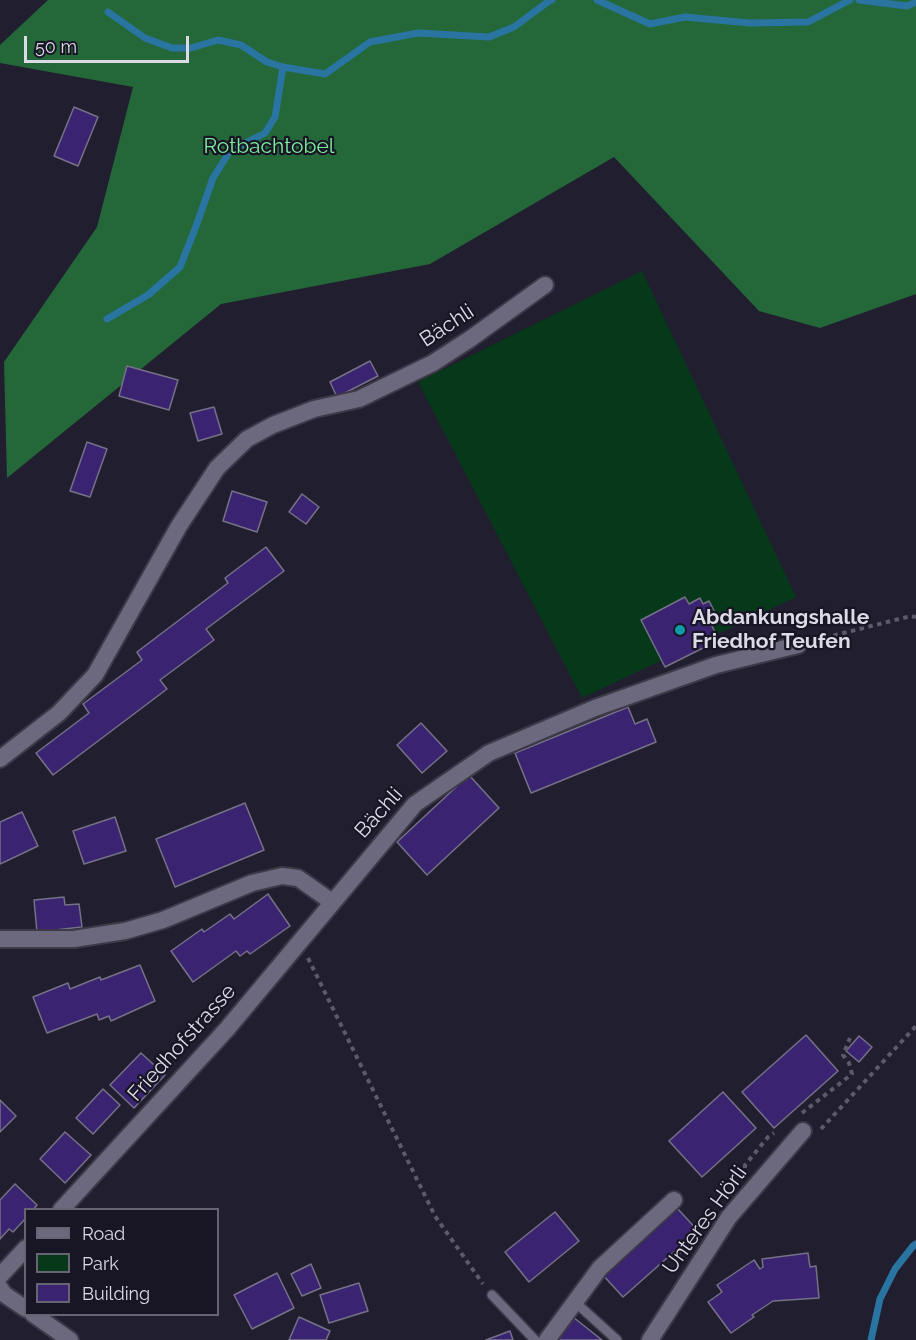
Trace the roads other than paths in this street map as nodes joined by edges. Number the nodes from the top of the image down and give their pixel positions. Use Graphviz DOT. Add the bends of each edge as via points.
graph roads {
  1 [pos="545,285"];
  2 [pos="798,645"];
  3 [pos="0,759"];
  4 [pos="332,902"];
  5 [pos="0,939"];
  6 [pos="803,1131"];
  7 [pos="674,1200"];
  8 [pos="62,1208"];
  9 [pos="24,1250"];
  10 [pos="0,1276"];
  11 [pos="0,1288"];
  12 [pos="492,1295"];
  13 [pos="575,1302"];
  14 [pos="24,1308"];
  15 [pos="36,1316"];
  16 [pos="70,1340"];
  17 [pos="535,1340"];
  18 [pos="547,1340"];
  19 [pos="617,1340"];
  20 [pos="650,1340"];
  1 -- 3 [label="street, Bächli" via="433,363 359,399 314,409 273,424 247,439 217,468 179,526 94,675 59,714"];
  2 -- 4 [label="street, Bächli" via="716,665 595,708 489,753 415,804"];
  4 -- 5 [label="street" via="298,878 282,876 252,883 162,921 125,931 74,939"];
  4 -- 8 [label="street, Friedhofstrasse" via="227,1029"];
  6 -- 20 [label="street, Unteres Hörli" via="729,1217"];
  7 -- 13 [label="street" via="600,1268"];
  9 -- 10 [label="street"];
  11 -- 14 [label="street"];
  12 -- 17 [label="lane"];
  13 -- 18 [label="street"];
  13 -- 19 [label="lane"];
  15 -- 16 [label="street"];
}
